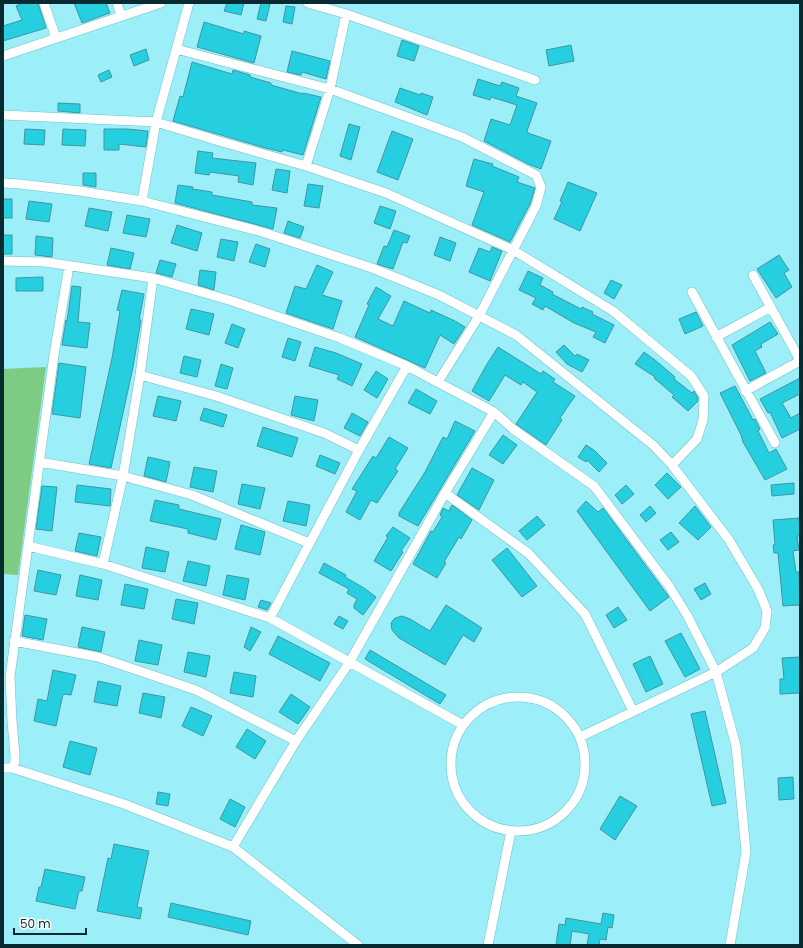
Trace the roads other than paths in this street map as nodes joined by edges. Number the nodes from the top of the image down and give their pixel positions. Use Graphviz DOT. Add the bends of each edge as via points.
graph roads {
  1 [pos="44,3"];
  2 [pos="117,3"];
  3 [pos="161,3"];
  4 [pos="189,3"];
  5 [pos="308,3"];
  6 [pos="346,14"];
  7 [pos="121,16"];
  8 [pos="56,38"];
  9 [pos="176,49"];
  10 [pos="3,56"];
  11 [pos="535,80"];
  12 [pos="330,89"];
  13 [pos="3,115"];
  14 [pos="156,122"];
  15 [pos="306,166"];
  16 [pos="3,183"];
  17 [pos="142,201"];
  18 [pos="513,250"];
  19 [pos="3,261"];
  20 [pos="69,266"];
  21 [pos="753,275"];
  22 [pos="153,278"];
  23 [pos="692,292"];
  24 [pos="771,307"];
  25 [pos="479,316"];
  26 [pos="716,337"];
  27 [pos="800,361"];
  28 [pos="407,366"];
  29 [pos="140,375"];
  30 [pos="438,382"];
  31 [pos="745,392"];
  32 [pos="494,412"];
  33 [pos="774,443"];
  34 [pos="359,450"];
  35 [pos="39,462"];
  36 [pos="672,465"];
  37 [pos="123,476"];
  38 [pos="445,493"];
  39 [pos="309,543"];
  40 [pos="28,546"];
  41 [pos="103,564"];
  42 [pos="270,618"];
  43 [pos="14,641"];
  44 [pos="349,663"];
  45 [pos="716,672"];
  46 [pos="633,711"];
  47 [pos="463,725"];
  48 [pos="580,736"];
  49 [pos="296,741"];
  50 [pos="8,768"];
  51 [pos="511,831"];
  52 [pos="233,847"];
  53 [pos="358,945"];
  54 [pos="488,945"];
  55 [pos="730,945"];
  1 -- 8 [label="street"];
  2 -- 7 [label="street"];
  3 -- 7 [label="street"];
  4 -- 9 [label="street"];
  5 -- 6 [label="street"];
  6 -- 11 [label="street"];
  6 -- 12 [label="street"];
  7 -- 8 [label="street"];
  8 -- 10 [label="street"];
  9 -- 12 [label="street"];
  9 -- 14 [label="street"];
  12 -- 15 [label="street"];
  12 -- 18 [label="street" via="462,136 536,175 541,187 536,206"];
  13 -- 14 [label="street"];
  14 -- 15 [label="street"];
  14 -- 17 [label="street"];
  15 -- 18 [label="street" via="386,193"];
  16 -- 17 [label="street"];
  17 -- 25 [label="street" via="259,231 372,268 439,295"];
  18 -- 25 [label="street"];
  18 -- 36 [label="street" via="613,311 691,376 704,396 703,420 697,439"];
  19 -- 20 [label="street" via="45,262"];
  20 -- 22 [label="street"];
  20 -- 35 [label="street"];
  21 -- 24 [label="street"];
  22 -- 28 [label="street" via="285,318"];
  22 -- 29 [label="street"];
  23 -- 26 [label="street"];
  24 -- 26 [label="street"];
  24 -- 27 [label="street"];
  25 -- 30 [label="street"];
  25 -- 36 [label="street" via="516,335 653,445"];
  26 -- 31 [label="street"];
  27 -- 31 [label="street"];
  28 -- 30 [label="street"];
  28 -- 34 [label="street"];
  29 -- 34 [label="street" via="216,396 317,430"];
  29 -- 37 [label="street"];
  30 -- 32 [label="street"];
  31 -- 33 [label="street"];
  32 -- 38 [label="street"];
  32 -- 45 [label="street" via="513,429 594,486 669,586"];
  34 -- 39 [label="street"];
  35 -- 37 [label="street"];
  35 -- 40 [label="street"];
  36 -- 45 [label="street" via="729,540 758,589 767,611 765,628 753,648"];
  37 -- 39 [label="street" via="192,495"];
  37 -- 41 [label="street"];
  38 -- 44 [label="street"];
  38 -- 46 [label="street" via="528,553 585,614"];
  39 -- 42 [label="street"];
  40 -- 41 [label="street"];
  40 -- 43 [label="street"];
  41 -- 42 [label="street"];
  42 -- 44 [label="street"];
  43 -- 49 [label="street" via="98,658 196,690"];
  43 -- 50 [label="street" via="10,677 15,762"];
  44 -- 47 [label="street"];
  44 -- 49 [label="street"];
  45 -- 46 [label="street"];
  45 -- 55 [label="street" via="736,746 746,852"];
  46 -- 48 [label="street"];
  47 -- 48 [label="street" via="477,711 490,703 505,698 525,697 553,707 569,720"];
  47 -- 51 [label="street" via="454,743 450,762 456,792 474,816 492,826"];
  48 -- 51 [label="street" via="586,766 582,786 573,804 559,818 541,827"];
  49 -- 52 [label="street"];
  50 -- 52 [label="street" via="124,804"];
  51 -- 54 [label="street"];
  52 -- 53 [label="street"];
}
